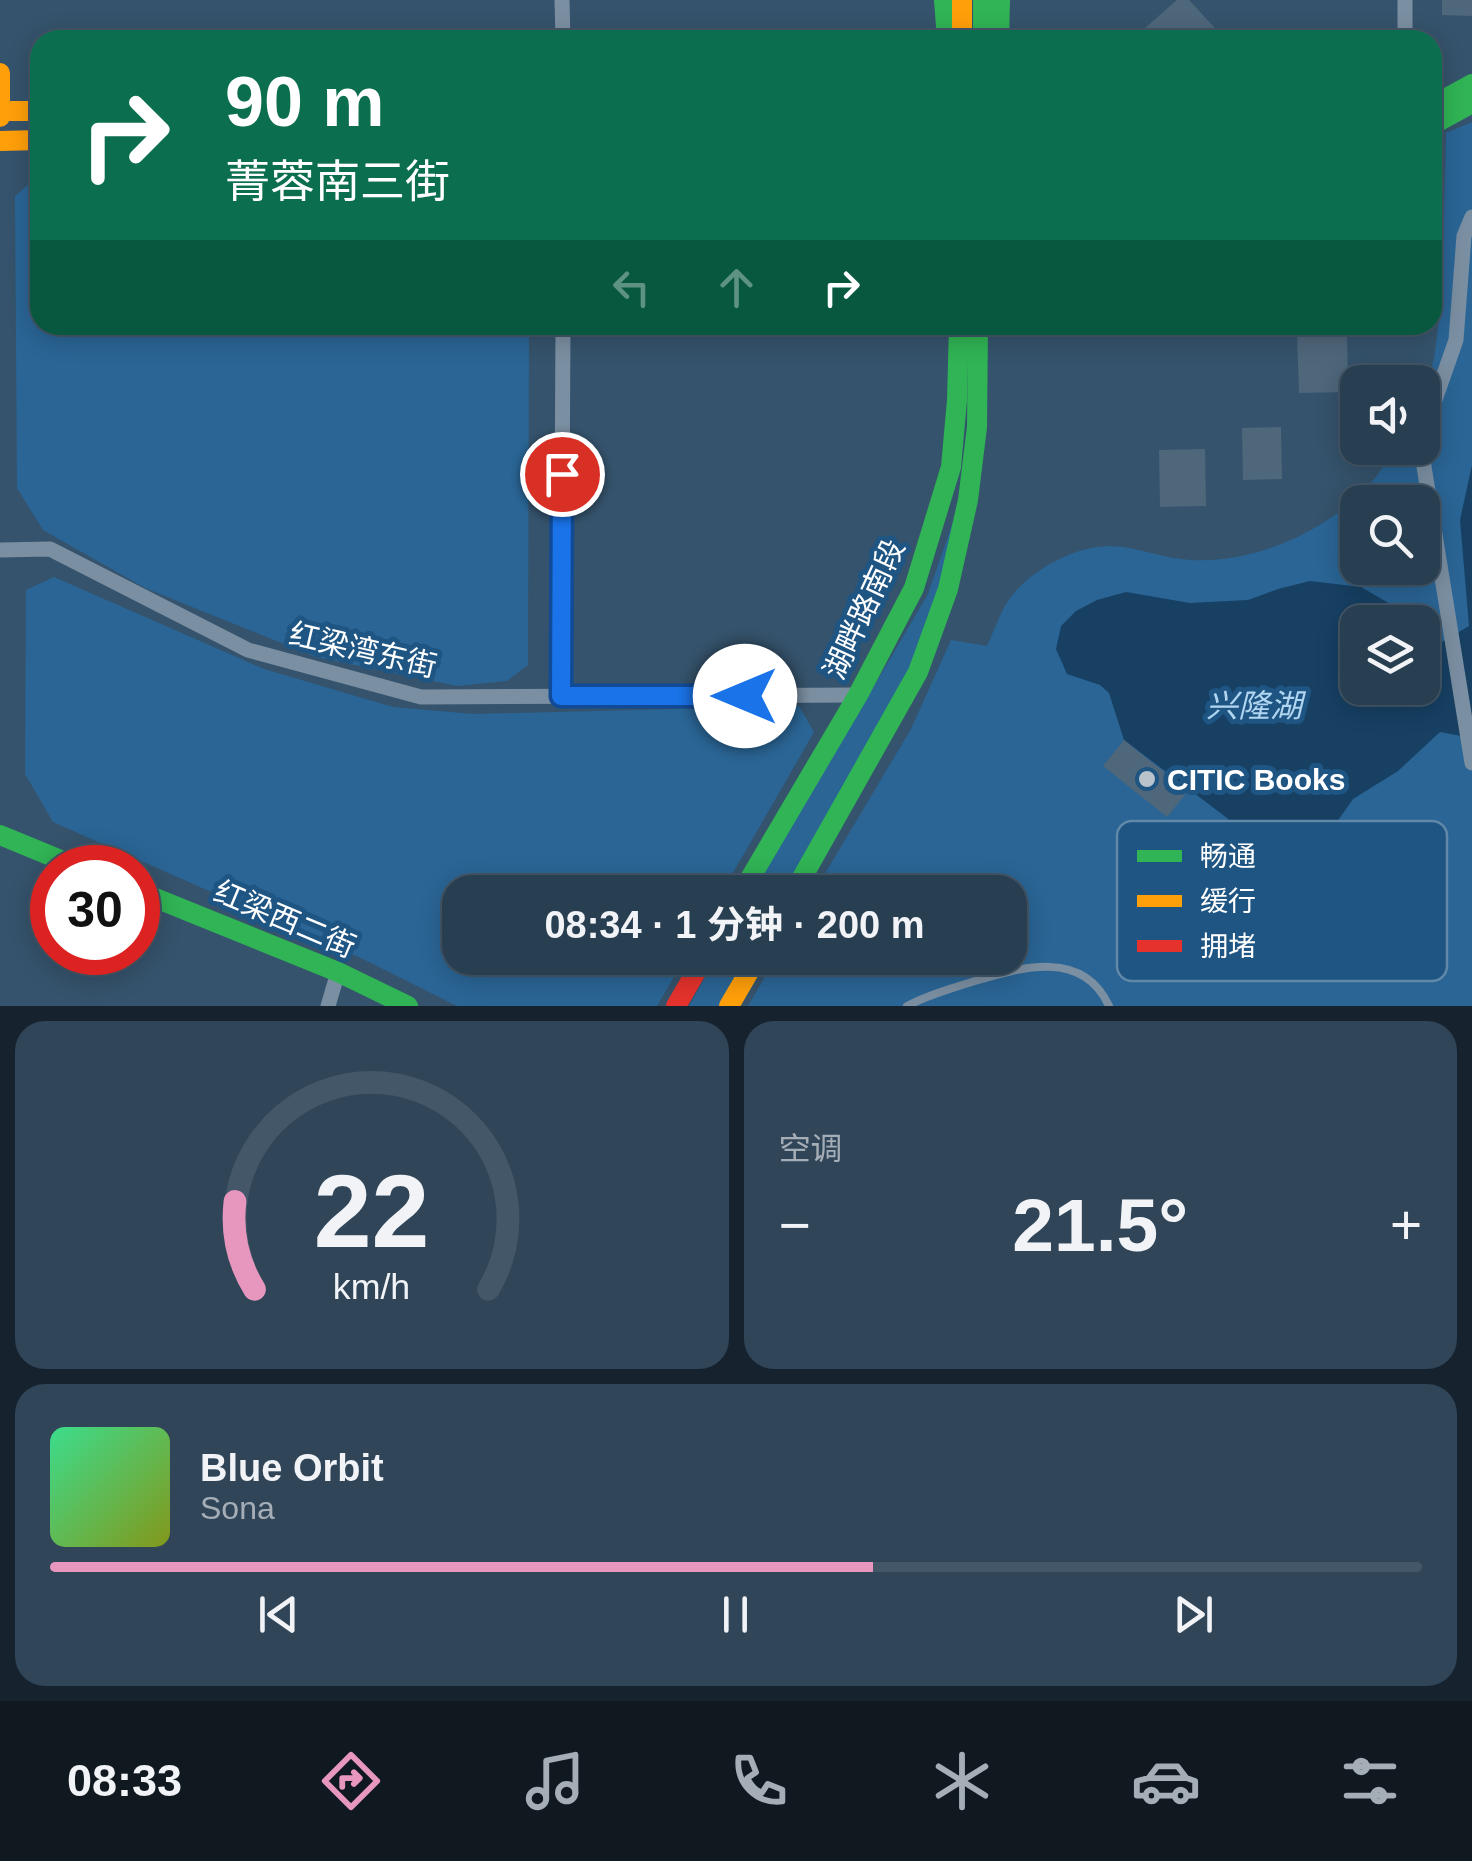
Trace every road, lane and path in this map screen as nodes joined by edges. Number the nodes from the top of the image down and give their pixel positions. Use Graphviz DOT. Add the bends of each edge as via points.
graph roads {
  1 [pos="562,0"];
  2 [pos="944,0"];
  3 [pos="962,0"];
  4 [pos="983,0"];
  5 [pos="1000,0"];
  6 [pos="1405,0"];
  7 [pos="563,30"];
  8 [pos="946,30"];
  9 [pos="962,30"];
  10 [pos="983,30"];
  11 [pos="999,30"];
  12 [pos="1405,30"];
  13 [pos="0,73"];
  14 [pos="1472,84"];
  15 [pos="1442,100"];
  16 [pos="1472,102"];
  17 [pos="30,111"];
  18 [pos="0,112"];
  19 [pos="1442,119"];
  20 [pos="0,140"];
  21 [pos="30,140"];
  22 [pos="1472,218"];
  23 [pos="564,335"];
  24 [pos="958,335"];
  25 [pos="978,335"];
  26 [pos="1440,386"];
  27 [pos="1423,465"];
  28 [pos="0,550"];
  29 [pos="561,696"];
  30 [pos="858,696"];
  31 [pos="1472,762"];
  32 [pos="0,835"];
  33 [pos="30,847"];
  34 [pos="752,875"];
  35 [pos="804,875"];
  36 [pos="160,900"];
  37 [pos="338,972"];
  38 [pos="694,975"];
  39 [pos="747,975"];
  40 [pos="328,1006"];
  41 [pos="408,1006"];
  42 [pos="676,1006"];
  43 [pos="729,1006"];
  44 [pos="907,1006"];
  45 [pos="1109,1006"];
  1 -- 7 [label="street"];
  2 -- 8 [label="main road"];
  3 -- 9 [label="main road"];
  4 -- 10 [label="main road"];
  5 -- 11 [label="main road"];
  6 -- 12 [label="street"];
  13 -- 18 [label="main road"];
  14 -- 15 [label="main road"];
  16 -- 19 [label="main road"];
  17 -- 18 [label="main road"];
  20 -- 21 [label="main road"];
  22 -- 26 [label="street" via="1464,236 1456,340"];
  23 -- 29 [label="street"];
  24 -- 30 [label="main road, 湖畔路南段" via="950,467 914,588"];
  25 -- 35 [label="main road, 湖畔路南段" via="977,427 948,590 918,672"];
  27 -- 31 [label="street"];
  28 -- 29 [label="street, 红梁湾东街" via="50,549 248,650 420,697"];
  29 -- 30 [label="street, 红梁湾东街"];
  30 -- 34 [label="main road, 湖畔路南段"];
  32 -- 33 [label="main road"];
  36 -- 37 [label="main road, 红梁西二街"];
  37 -- 40 [label="street"];
  37 -- 41 [label="main road, 红梁西二街"];
  38 -- 42 [label="main road"];
  39 -- 43 [label="main road"];
  44 -- 45 [label="lane" via="1010,970 1050,966 1088,980"];
}
